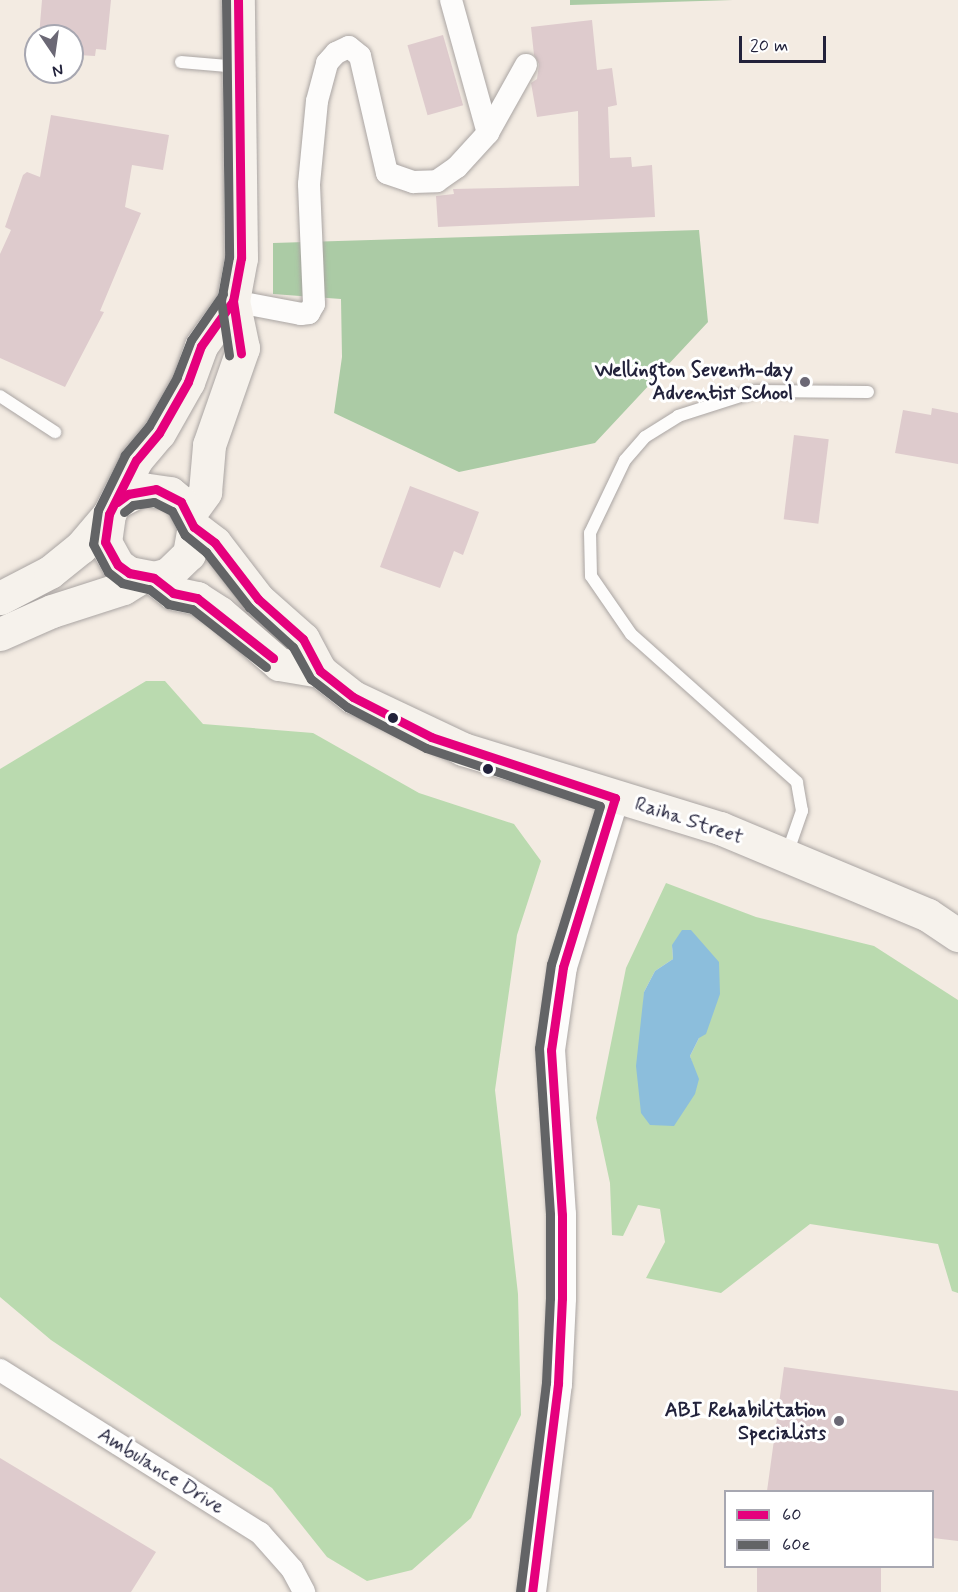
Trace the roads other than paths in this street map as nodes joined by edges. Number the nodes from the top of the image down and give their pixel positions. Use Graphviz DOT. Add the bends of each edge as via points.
graph roads {
  1 [pos="238,0"];
  2 [pos="451,0"];
  3 [pos="181,62"];
  4 [pos="526,65"];
  5 [pos="240,67"];
  6 [pos="488,133"];
  7 [pos="233,301"];
  8 [pos="868,392"];
  9 [pos="0,396"];
  10 [pos="55,432"];
  11 [pos="113,508"];
  12 [pos="192,520"];
  13 [pos="148,577"];
  14 [pos="0,598"];
  15 [pos="0,634"];
  16 [pos="320,671"];
  17 [pos="615,798"];
  18 [pos="786,857"];
  19 [pos="958,935"];
  20 [pos="0,1370"];
  21 [pos="304,1592"];
  22 [pos="532,1592"];
  1 -- 5 [label="main road"];
  2 -- 6 [label="street"];
  3 -- 5 [label="lane"];
  4 -- 6 [label="street"];
  5 -- 7 [label="main road" via="241,258"];
  6 -- 7 [label="street" via="458,167 436,181 413,182 387,173 360,56 349,48 336,54 327,63 317,100 309,184 314,304 309,313 301,314"];
  7 -- 11 [label="main road" via="201,346 188,382 159,433 136,460"];
  7 -- 12 [label="main road" via="243,348 209,445 205,492"];
  8 -- 18 [label="lane" via="756,392 678,416 645,437 625,460 590,533 591,576 631,634 797,782 802,811"];
  9 -- 10 [label="lane"];
  11 -- 12 [label="main road" via="128,494 156,489 170,493"];
  11 -- 13 [label="main road" via="105,527 110,555 129,573"];
  11 -- 14 [label="main road" via="81,547 50,572"];
  12 -- 13 [label="main road" via="194,541 180,566"];
  12 -- 16 [label="main road, Raiha Street" via="258,599 303,639"];
  13 -- 15 [label="main road"];
  13 -- 16 [label="main road, Raiha Street" via="173,593 197,598 279,664"];
  16 -- 17 [label="main road, Raiha Street" via="353,697 431,737"];
  17 -- 18 [label="main road, Raiha Street" via="720,828"];
  17 -- 22 [label="street" via="563,967 551,1050 562,1215 562,1298 558,1384"];
  18 -- 19 [label="main road, Raiha Street" via="928,915"];
  20 -- 21 [label="street, Ambulance Drive" via="260,1533 292,1569"];
}
